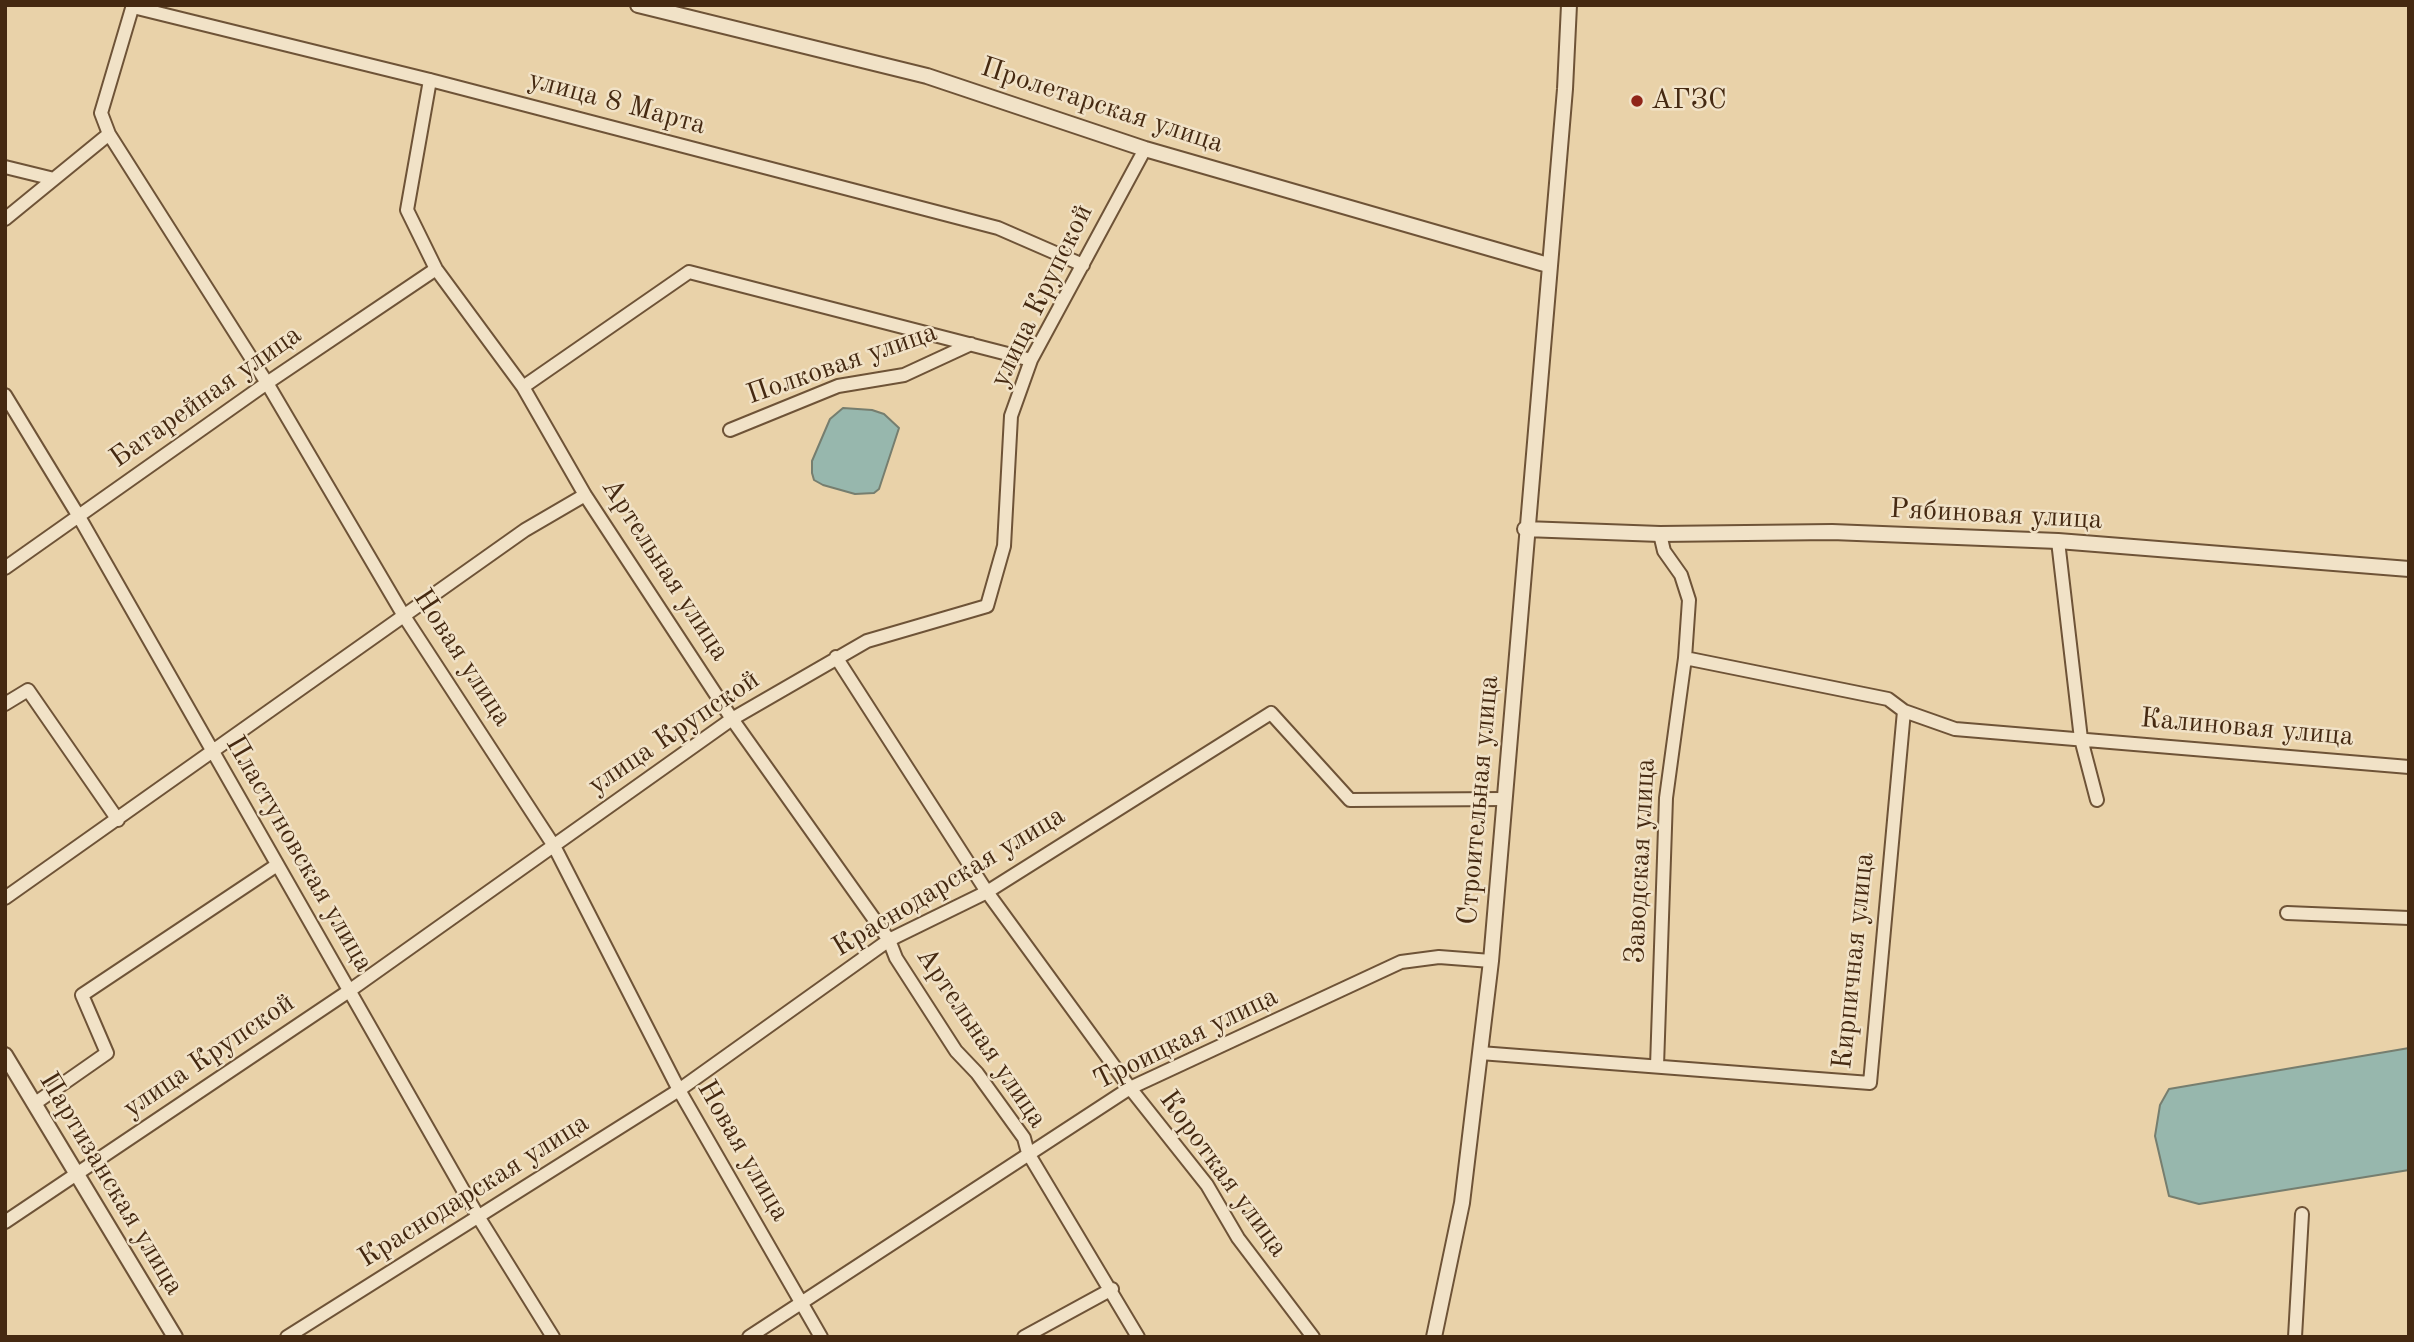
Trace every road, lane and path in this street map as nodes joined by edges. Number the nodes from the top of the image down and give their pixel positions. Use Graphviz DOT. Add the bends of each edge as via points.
graph roads {
  1 [pos="638,5"];
  2 [pos="1569,5"];
  3 [pos="133,6"];
  4 [pos="429,80"];
  5 [pos="109,134"];
  6 [pos="1144,149"];
  7 [pos="5,167"];
  8 [pos="54,179"];
  9 [pos="5,219"];
  10 [pos="1083,265"];
  11 [pos="1548,265"];
  12 [pos="436,269"];
  13 [pos="971,344"];
  14 [pos="1031,359"];
  15 [pos="267,383"];
  16 [pos="523,387"];
  17 [pos="5,395"];
  18 [pos="730,430"];
  19 [pos="586,495"];
  20 [pos="78,515"];
  21 [pos="1525,529"];
  22 [pos="1660,534"];
  23 [pos="2058,541"];
  24 [pos="5,568"];
  25 [pos="2409,569"];
  26 [pos="404,616"];
  27 [pos="836,657"];
  28 [pos="1685,659"];
  29 [pos="5,704"];
  30 [pos="1904,711"];
  31 [pos="732,719"];
  32 [pos="2081,739"];
  33 [pos="213,753"];
  34 [pos="2409,767"];
  35 [pos="1504,799"];
  36 [pos="2097,800"];
  37 [pos="118,820"];
  38 [pos="554,846"];
  39 [pos="277,865"];
  40 [pos="987,892"];
  41 [pos="5,898"];
  42 [pos="2287,913"];
  43 [pos="2409,918"];
  44 [pos="889,940"];
  45 [pos="1491,961"];
  46 [pos="349,990"];
  47 [pos="1480,1053"];
  48 [pos="5,1055"];
  49 [pos="1657,1066"];
  50 [pos="1130,1088"];
  51 [pos="679,1090"];
  52 [pos="34,1104"];
  53 [pos="1028,1153"];
  54 [pos="76,1176"];
  55 [pos="2302,1214"];
  56 [pos="479,1218"];
  57 [pos="5,1222"];
  58 [pos="1112,1289"];
  59 [pos="801,1301"];
  60 [pos="175,1337"];
  61 [pos="287,1337"];
  62 [pos="553,1337"];
  63 [pos="749,1337"];
  64 [pos="821,1337"];
  65 [pos="1024,1337"];
  66 [pos="1138,1337"];
  67 [pos="1313,1337"];
  68 [pos="1434,1337"];
  69 [pos="2295,1337"];
  1 -- 6 [label="street, Пролетарская улица" via="927,76"];
  2 -- 11 [label="street, Строительная улица"];
  3 -- 4 [label="street, улица 8 Марта"];
  3 -- 5 [label="street, Новая улица" via="101,113"];
  4 -- 10 [label="street, улица 8 Марта" via="998,228"];
  4 -- 12 [label="street, Артельная улица" via="407,210"];
  5 -- 8 [label="street"];
  5 -- 15 [label="street, Новая улица"];
  6 -- 10 [label="street, улица Крупской"];
  6 -- 11 [label="street, Пролетарская улица"];
  7 -- 8 [label="street"];
  8 -- 9 [label="street"];
  10 -- 14 [label="street, улица Крупской"];
  11 -- 21 [label="street, Строительная улица"];
  12 -- 15 [label="street, Батарейная улица"];
  12 -- 16 [label="street, Артельная улица"];
  13 -- 14 [label="street"];
  13 -- 16 [label="street" via="689,272"];
  13 -- 18 [label="street, Полковая улица" via="904,375 838,386"];
  14 -- 27 [label="street, улица Крупской" via="1011,416 1004,546 987,606 867,640"];
  15 -- 20 [label="street, Батарейная улица"];
  15 -- 26 [label="street, Новая улица"];
  16 -- 19 [label="street, Артельная улица"];
  17 -- 20 [label="street, Пластуновская улица"];
  19 -- 26 [label="street" via="525,530"];
  19 -- 31 [label="street, Артельная улица"];
  20 -- 24 [label="street, Батарейная улица"];
  20 -- 33 [label="street, Пластуновская улица"];
  21 -- 22 [label="street, Рябиновая улица"];
  21 -- 35 [label="street, Строительная улица"];
  22 -- 23 [label="street, Рябиновая улица" via="1832,532"];
  22 -- 28 [label="street, Заводская улица" via="1689,600"];
  23 -- 25 [label="street, Рябиновая улица"];
  23 -- 32 [label="street"];
  26 -- 33 [label="street"];
  26 -- 38 [label="street, Новая улица"];
  27 -- 31 [label="street, улица Крупской"];
  27 -- 40 [label="street, Короткая улица"];
  28 -- 30 [label="street, Калиновая улица" via="1888,699"];
  28 -- 49 [label="street, Заводская улица" via="1666,798"];
  29 -- 37 [label="street" via="28,690"];
  30 -- 32 [label="street, Калиновая улица" via="1955,729"];
  30 -- 49 [label="street, Кирпичная улица" via="1870,1083"];
  31 -- 38 [label="street, улица Крупской"];
  31 -- 44 [label="street, Артельная улица"];
  32 -- 34 [label="street, Калиновая улица"];
  32 -- 36 [label="street"];
  33 -- 37 [label="street"];
  33 -- 39 [label="street, Пластуновская улица"];
  35 -- 40 [label="street, Краснодарская улица" via="1350,800 1270,713"];
  35 -- 45 [label="street, Строительная улица"];
  37 -- 41 [label="street"];
  38 -- 46 [label="street, улица Крупской"];
  38 -- 51 [label="street, Новая улица"];
  39 -- 46 [label="street, Пластуновская улица"];
  39 -- 52 [label="street" via="82,995 107,1053"];
  40 -- 44 [label="street, Краснодарская улица"];
  40 -- 50 [label="street, Короткая улица"];
  42 -- 43 [label="street"];
  44 -- 51 [label="street, Краснодарская улица"];
  44 -- 53 [label="street, Артельная улица" via="956,1051 1024,1138"];
  45 -- 47 [label="street, Строительная улица"];
  45 -- 50 [label="street, Троицкая улица" via="1439,957 1401,962"];
  46 -- 54 [label="street, улица Крупской"];
  46 -- 56 [label="street, Пластуновская улица"];
  47 -- 49 [label="street, Кирпичная улица"];
  47 -- 68 [label="street, Строительная улица" via="1462,1203"];
  48 -- 52 [label="street, Партизанская улица"];
  50 -- 53 [label="street, Троицкая улица"];
  50 -- 67 [label="street, Короткая улица" via="1207,1185 1238,1238"];
  51 -- 56 [label="street, Краснодарская улица"];
  51 -- 59 [label="street, Новая улица"];
  52 -- 54 [label="street, Партизанская улица"];
  53 -- 58 [label="street, Артельная улица"];
  53 -- 59 [label="street, Троицкая улица"];
  54 -- 57 [label="street, улица Крупской"];
  54 -- 60 [label="street, Партизанская улица"];
  55 -- 69 [label="street"];
  56 -- 61 [label="street, Краснодарская улица"];
  56 -- 62 [label="street, Пластуновская улица"];
  58 -- 65 [label="street"];
  58 -- 66 [label="street, Артельная улица"];
  59 -- 63 [label="street, Троицкая улица"];
  59 -- 64 [label="street, Новая улица"];
}
